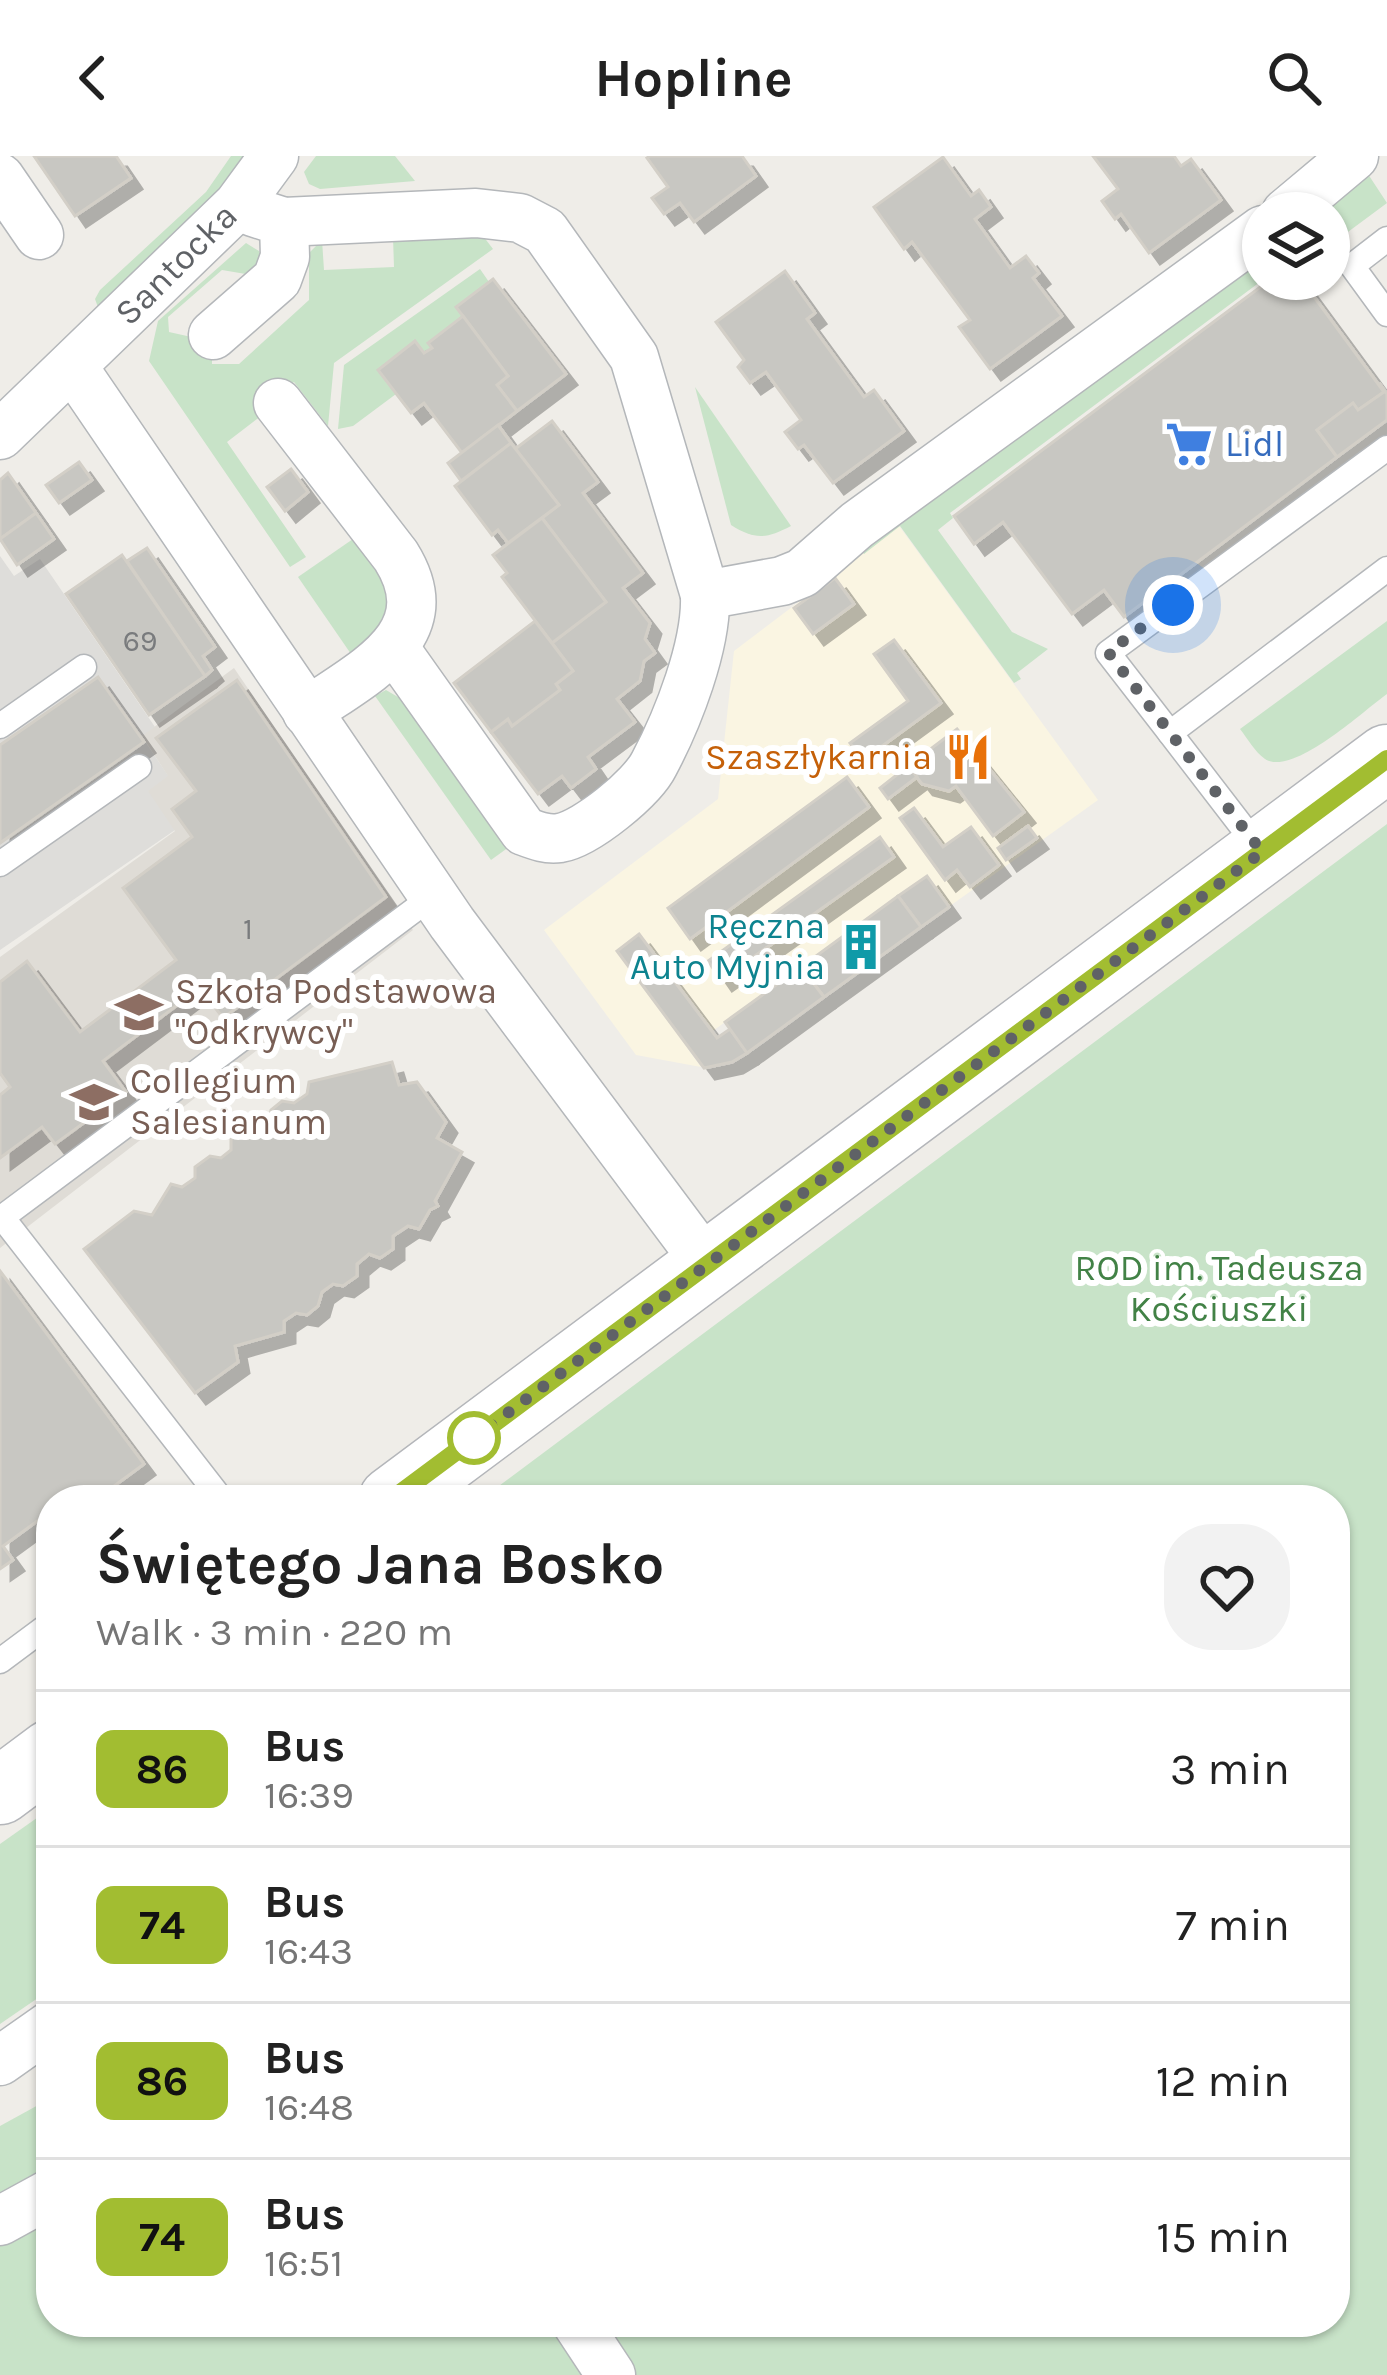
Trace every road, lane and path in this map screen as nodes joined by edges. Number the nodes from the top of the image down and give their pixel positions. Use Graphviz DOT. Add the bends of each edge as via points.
graph roads {
  1 [pos="274,156"];
  2 [pos="1341,160"];
  3 [pos="0,178"];
  4 [pos="1308,192"];
  5 [pos="238,205"];
  6 [pos="284,222"];
  7 [pos="39,235"];
  8 [pos="1387,239"];
  9 [pos="1242,245"];
  10 [pos="1387,314"];
  11 [pos="213,334"];
  12 [pos="73,367"];
  13 [pos="278,403"];
  14 [pos="0,435"];
  15 [pos="1387,448"];
  16 [pos="1387,569"];
  17 [pos="704,595"];
  18 [pos="395,649"];
  19 [pos="84,667"];
  20 [pos="308,712"];
  21 [pos="0,726"];
  22 [pos="1170,733"];
  23 [pos="1387,758"];
  24 [pos="139,767"];
  25 [pos="1262,852"];
  26 [pos="0,864"];
  27 [pos="434,896"];
  28 [pos="1,1218"];
  29 [pos="707,1264"];
  30 [pos="210,1485"];
  31 [pos="412,1485"];
  32 [pos="36,1633"];
  33 [pos="0,1661"];
  34 [pos="36,1764"];
  35 [pos="0,1791"];
  36 [pos="36,2036"];
  37 [pos="0,2061"];
  38 [pos="36,2201"];
  39 [pos="0,2221"];
  40 [pos="586,2337"];
  41 [pos="611,2375"];
  1 -- 5 [label="street, Santocka"];
  2 -- 4 [label="street"];
  3 -- 7 [label="street"];
  5 -- 6 [label="street"];
  5 -- 12 [label="street, Santocka"];
  6 -- 11 [label="street" via="277,279"];
  6 -- 17 [label="street" via="503,214 544,231 634,357"];
  8 -- 10 [label="lane" via="1352,266"];
  9 -- 17 [label="street" via="802,573"];
  12 -- 14 [label="street, Santocka"];
  12 -- 20 [label="street"];
  13 -- 18 [label="street" via="404,568 409,621"];
  15 -- 22 [label="lane" via="1108,652"];
  16 -- 22 [label="lane"];
  17 -- 18 [label="street" via="696,655 653,766 566,837 524,831"];
  18 -- 20 [label="street"];
  19 -- 21 [label="lane"];
  20 -- 27 [label="street"];
  22 -- 25 [label="lane"];
  23 -- 25 [label="street"];
  24 -- 26 [label="lane"];
  25 -- 29 [label="street"];
  27 -- 28 [label="lane"];
  27 -- 29 [label="street"];
  28 -- 30 [label="lane"];
  29 -- 31 [label="street"];
  32 -- 33 [label="lane"];
  34 -- 35 [label="street"];
  36 -- 37 [label="street"];
  38 -- 39 [label="street"];
  40 -- 41 [label="street"];
}
